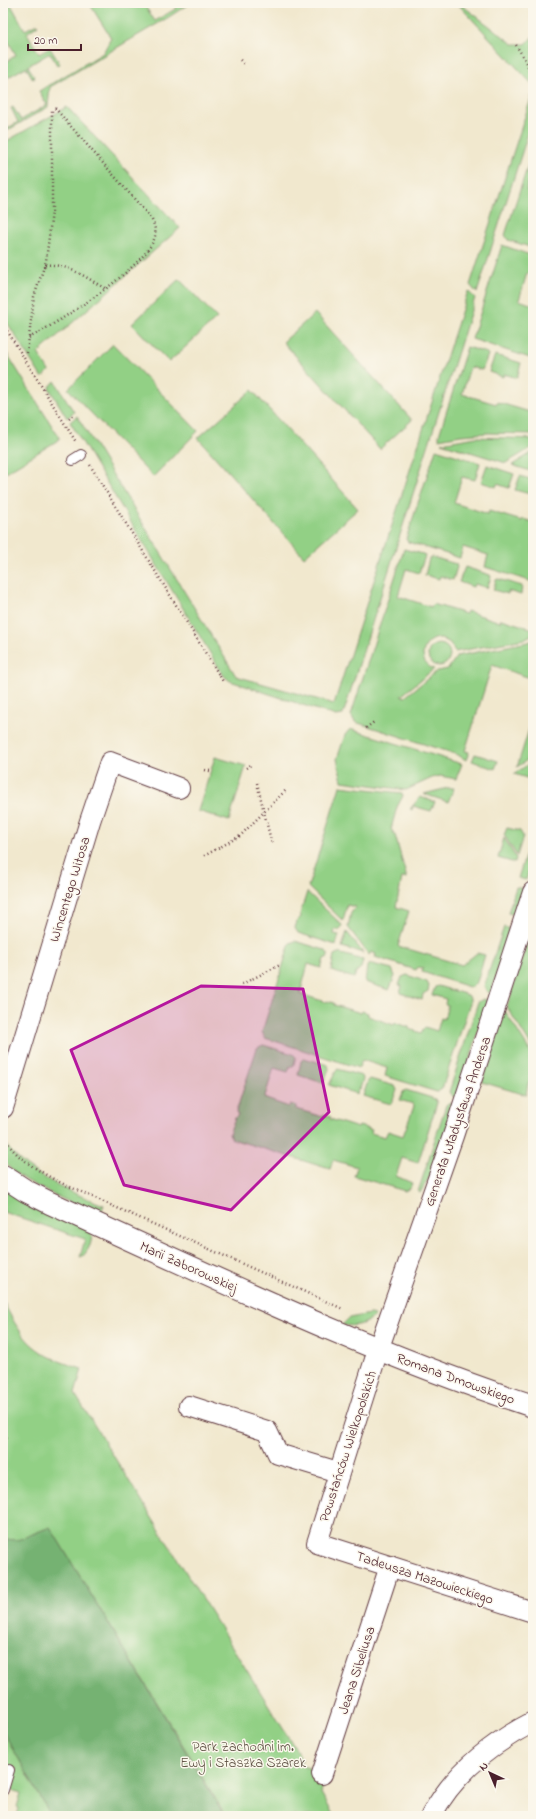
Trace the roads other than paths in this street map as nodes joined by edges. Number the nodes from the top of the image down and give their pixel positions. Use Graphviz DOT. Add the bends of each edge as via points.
graph roads {
  1 [pos="179,788"];
  2 [pos="533,892"];
  3 [pos="6,1090"];
  4 [pos="3,1108"];
  5 [pos="3,1176"];
  6 [pos="378,1350"];
  7 [pos="189,1406"];
  8 [pos="533,1406"];
  9 [pos="338,1472"];
  10 [pos="317,1543"];
  11 [pos="390,1566"];
  12 [pos="533,1612"];
  13 [pos="533,1722"];
  14 [pos="9,1770"];
  15 [pos="322,1774"];
  16 [pos="3,1790"];
  17 [pos="431,1816"];
  1 -- 3 [label="street, Wincentego Witosa" via="110,762"];
  2 -- 6 [label="street, Generała Władysława Andersa" via="453,1136"];
  3 -- 4 [label="street, Wincentego Witosa"];
  5 -- 6 [label="street, Marii Zaborowskiej" via="57,1206"];
  6 -- 8 [label="street, Romana Dmowskiego" via="466,1384"];
  6 -- 9 [label="street, Powstańców Wielkopolskich"];
  7 -- 9 [label="street" via="267,1431 278,1454"];
  9 -- 10 [label="street, Powstańców Wielkopolskich"];
  10 -- 11 [label="street, Tadeusza Mazowieckiego"];
  11 -- 12 [label="street, Tadeusza Mazowieckiego"];
  11 -- 15 [label="street, Jeana Sibeliusa"];
  13 -- 17 [label="street" via="505,1737 462,1772"];
  14 -- 16 [label="lane"];
}
